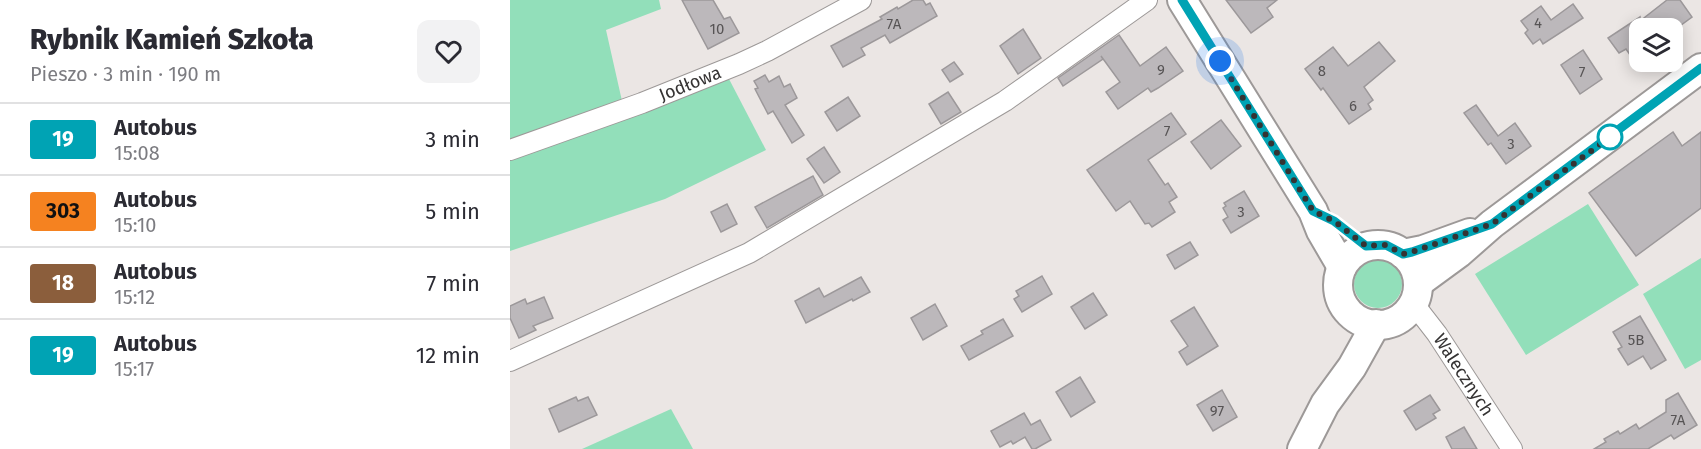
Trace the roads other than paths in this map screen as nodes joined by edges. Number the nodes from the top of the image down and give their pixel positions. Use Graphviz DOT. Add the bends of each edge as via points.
graph roads {
  1 [pos="861,0"];
  2 [pos="1147,0"];
  3 [pos="1182,0"];
  4 [pos="1701,68"];
  5 [pos="510,150"];
  6 [pos="1313,211"];
  7 [pos="1492,224"];
  8 [pos="1366,246"];
  9 [pos="1403,254"];
  10 [pos="1342,267"];
  11 [pos="1416,293"];
  12 [pos="1350,313"];
  13 [pos="1376,324"];
  14 [pos="510,362"];
  15 [pos="1324,404"];
  16 [pos="1302,449"];
  17 [pos="1512,449"];
  1 -- 5 [label="street, Jodłowa" via="739,64"];
  2 -- 14 [label="street" via="1005,101 749,254"];
  3 -- 6 [label="street"];
  4 -- 7 [label="street"];
  6 -- 8 [label="street" via="1334,221"];
  6 -- 10 [label="street"];
  7 -- 9 [label="street"];
  7 -- 11 [label="street"];
  8 -- 9 [label="street" via="1386,245"];
  8 -- 10 [label="street" via="1352,254"];
  9 -- 11 [label="street" via="1412,264"];
  10 -- 12 [label="street" via="1338,291"];
  11 -- 13 [label="street" via="1398,319"];
  11 -- 17 [label="street, Walecznych" via="1437,334"];
  12 -- 13 [label="street"];
  12 -- 15 [label="street"];
  13 -- 15 [label="street" via="1352,367"];
  15 -- 16 [label="street"];
}
